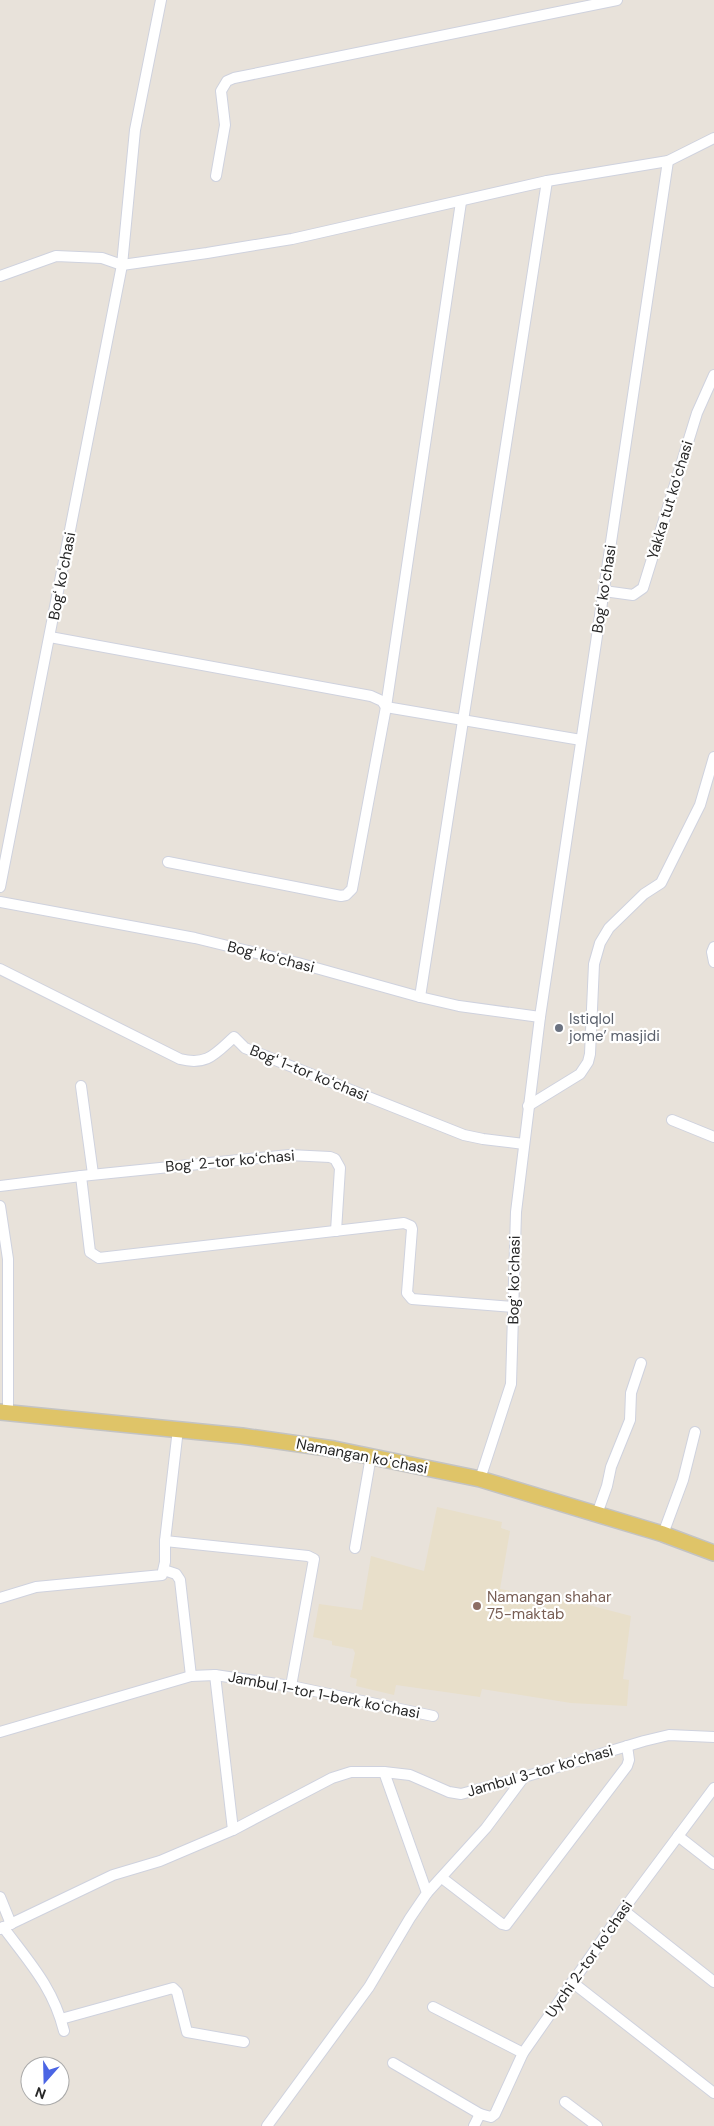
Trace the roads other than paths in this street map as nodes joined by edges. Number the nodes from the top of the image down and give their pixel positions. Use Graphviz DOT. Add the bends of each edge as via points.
graph roads {
  1 [pos="161,0"];
  2 [pos="617,0"];
  3 [pos="714,138"];
  4 [pos="668,161"];
  5 [pos="216,176"];
  6 [pos="547,181"];
  7 [pos="461,202"];
  8 [pos="122,265"];
  9 [pos="0,276"];
  10 [pos="714,375"];
  11 [pos="604,591"];
  12 [pos="50,637"];
  13 [pos="386,707"];
  14 [pos="463,720"];
  15 [pos="582,740"];
  16 [pos="714,756"];
  17 [pos="168,862"];
  18 [pos="0,887"];
  19 [pos="0,902"];
  20 [pos="714,947"];
  21 [pos="714,962"];
  22 [pos="0,969"];
  23 [pos="420,998"];
  24 [pos="540,1017"];
  25 [pos="81,1086"];
  26 [pos="528,1106"];
  27 [pos="672,1120"];
  28 [pos="714,1136"];
  29 [pos="524,1144"];
  30 [pos="93,1174"];
  31 [pos="81,1176"];
  32 [pos="0,1186"];
  33 [pos="0,1206"];
  34 [pos="1,1219"];
  35 [pos="336,1231"];
  36 [pos="514,1307"];
  37 [pos="641,1362"];
  38 [pos="4,1412"];
  39 [pos="178,1429"];
  40 [pos="695,1432"];
  41 [pos="371,1456"];
  42 [pos="480,1479"];
  43 [pos="597,1514"];
  44 [pos="663,1534"];
  45 [pos="165,1541"];
  46 [pos="355,1548"];
  47 [pos="714,1553"];
  48 [pos="164,1570"];
  49 [pos="0,1598"];
  50 [pos="215,1675"];
  51 [pos="191,1676"];
  52 [pos="291,1686"];
  53 [pos="433,1716"];
  54 [pos="0,1732"];
  55 [pos="714,1736"];
  56 [pos="627,1746"];
  57 [pos="384,1772"];
  58 [pos="524,1777"];
  59 [pos="714,1788"];
  60 [pos="233,1830"];
  61 [pos="678,1836"];
  62 [pos="714,1864"];
  63 [pos="442,1878"];
  64 [pos="428,1893"];
  65 [pos="0,1897"];
  66 [pos="623,1910"];
  67 [pos="5,1926"];
  68 [pos="572,1982"];
  69 [pos="714,1982"];
  70 [pos="433,2007"];
  71 [pos="61,2019"];
  72 [pos="64,2031"];
  73 [pos="244,2042"];
  74 [pos="523,2053"];
  75 [pos="393,2063"];
  76 [pos="714,2094"];
  77 [pos="565,2102"];
  78 [pos="480,2114"];
  79 [pos="267,2126"];
  80 [pos="474,2126"];
  81 [pos="597,2126"];
  1 -- 8 [label="street, Bogʻ koʻchasi" via="135,130"];
  2 -- 5 [label="street" via="234,78 221,91 225,125"];
  3 -- 4 [label="street"];
  4 -- 6 [label="street"];
  4 -- 11 [label="street, Bogʻ koʻchasi"];
  6 -- 7 [label="street"];
  6 -- 14 [label="street"];
  7 -- 8 [label="street" via="292,239"];
  7 -- 13 [label="street"];
  8 -- 9 [label="street" via="102,258 56,256"];
  8 -- 12 [label="street, Bogʻ koʻchasi"];
  10 -- 11 [label="street, Yakka tut koʻchasi" via="697,413 643,588 634,595"];
  11 -- 15 [label="street, Bogʻ koʻchasi"];
  12 -- 13 [label="street" via="371,696"];
  12 -- 18 [label="street, Bogʻ koʻchasi"];
  13 -- 14 [label="street"];
  13 -- 17 [label="street" via="354,884 346,895"];
  14 -- 15 [label="street"];
  14 -- 23 [label="street"];
  15 -- 24 [label="street, Bogʻ koʻchasi"];
  16 -- 26 [label="street" via="700,805 661,883 644,894 609,928 600,943 594,964 590,1054 585,1068"];
  19 -- 23 [label="street, Bogʻ koʻchasi" via="195,938"];
  20 -- 21 [label="street"];
  22 -- 29 [label="street, Bogʻ 1-tor koʻchasi" via="180,1059 198,1062 210,1058 234,1038 245,1048 464,1135"];
  23 -- 24 [label="street, Bogʻ koʻchasi"];
  24 -- 26 [label="street, Bogʻ koʻchasi"];
  25 -- 30 [label="street"];
  26 -- 29 [label="street, Bogʻ koʻchasi"];
  27 -- 28 [label="street"];
  29 -- 36 [label="street, Bogʻ koʻchasi" via="516,1212"];
  30 -- 31 [label="street, Bogʻ 2-tor koʻchasi"];
  30 -- 35 [label="street, Bogʻ 2-tor koʻchasi" via="290,1154 330,1157 340,1168"];
  31 -- 32 [label="street, Bogʻ 2-tor koʻchasi"];
  31 -- 35 [label="street" via="90,1252 99,1258"];
  33 -- 34 [label="street"];
  34 -- 38 [label="street" via="8,1259"];
  35 -- 36 [label="street" via="408,1224 412,1229 408,1296"];
  36 -- 42 [label="street, Bogʻ koʻchasi" via="510,1384"];
  37 -- 43 [label="street" via="631,1393 630,1420"];
  38 -- 39 [label="main road, Namangan koʻchasi"];
  39 -- 41 [label="main road, Namangan koʻchasi"];
  39 -- 45 [label="street"];
  40 -- 44 [label="street" via="683,1480"];
  41 -- 42 [label="main road, Namangan koʻchasi"];
  41 -- 46 [label="street"];
  42 -- 43 [label="main road, Namangan koʻchasi"];
  43 -- 44 [label="main road, Namangan koʻchasi"];
  44 -- 47 [label="main road, Namangan koʻchasi"];
  45 -- 48 [label="street"];
  45 -- 52 [label="street" via="314,1559"];
  48 -- 49 [label="street" via="162,1575 36,1587"];
  48 -- 51 [label="street" via="176,1574 180,1580"];
  50 -- 51 [label="street, Jambul 1-tor 1-berk koʻchasi"];
  50 -- 52 [label="street, Jambul 1-tor 1-berk koʻchasi"];
  50 -- 60 [label="street"];
  51 -- 54 [label="street"];
  52 -- 53 [label="street, Jambul 1-tor 1-berk koʻchasi"];
  55 -- 56 [label="street, Jambul 3-tor koʻchasi" via="669,1736"];
  56 -- 58 [label="street, Jambul 3-tor koʻchasi"];
  56 -- 63 [label="street" via="627,1766 506,1925"];
  57 -- 58 [label="street, Jambul 3-tor koʻchasi" via="410,1775 461,1794"];
  57 -- 60 [label="street, Jambul 3-tor koʻchasi" via="351,1772 332,1778"];
  57 -- 64 [label="street"];
  58 -- 63 [label="street" via="486,1828"];
  59 -- 61 [label="street, Uychi 2-tor koʻchasi"];
  60 -- 67 [label="street, Jambul 3-tor koʻchasi" via="160,1861 113,1875"];
  61 -- 62 [label="street"];
  61 -- 66 [label="street, Uychi 2-tor koʻchasi"];
  63 -- 64 [label="street"];
  64 -- 79 [label="street" via="369,1987"];
  65 -- 67 [label="street"];
  66 -- 68 [label="street, Uychi 2-tor koʻchasi"];
  66 -- 69 [label="street"];
  67 -- 71 [label="street" via="46,1984"];
  68 -- 74 [label="street, Uychi 2-tor koʻchasi"];
  68 -- 76 [label="street"];
  70 -- 74 [label="street"];
  71 -- 72 [label="street"];
  71 -- 73 [label="street" via="173,1988 177,1992 187,2032"];
  74 -- 78 [label="street, Uychi 2-tor koʻchasi" via="495,2114 491,2117"];
  75 -- 78 [label="street"];
  77 -- 81 [label="street"];
  78 -- 80 [label="street"];
}
